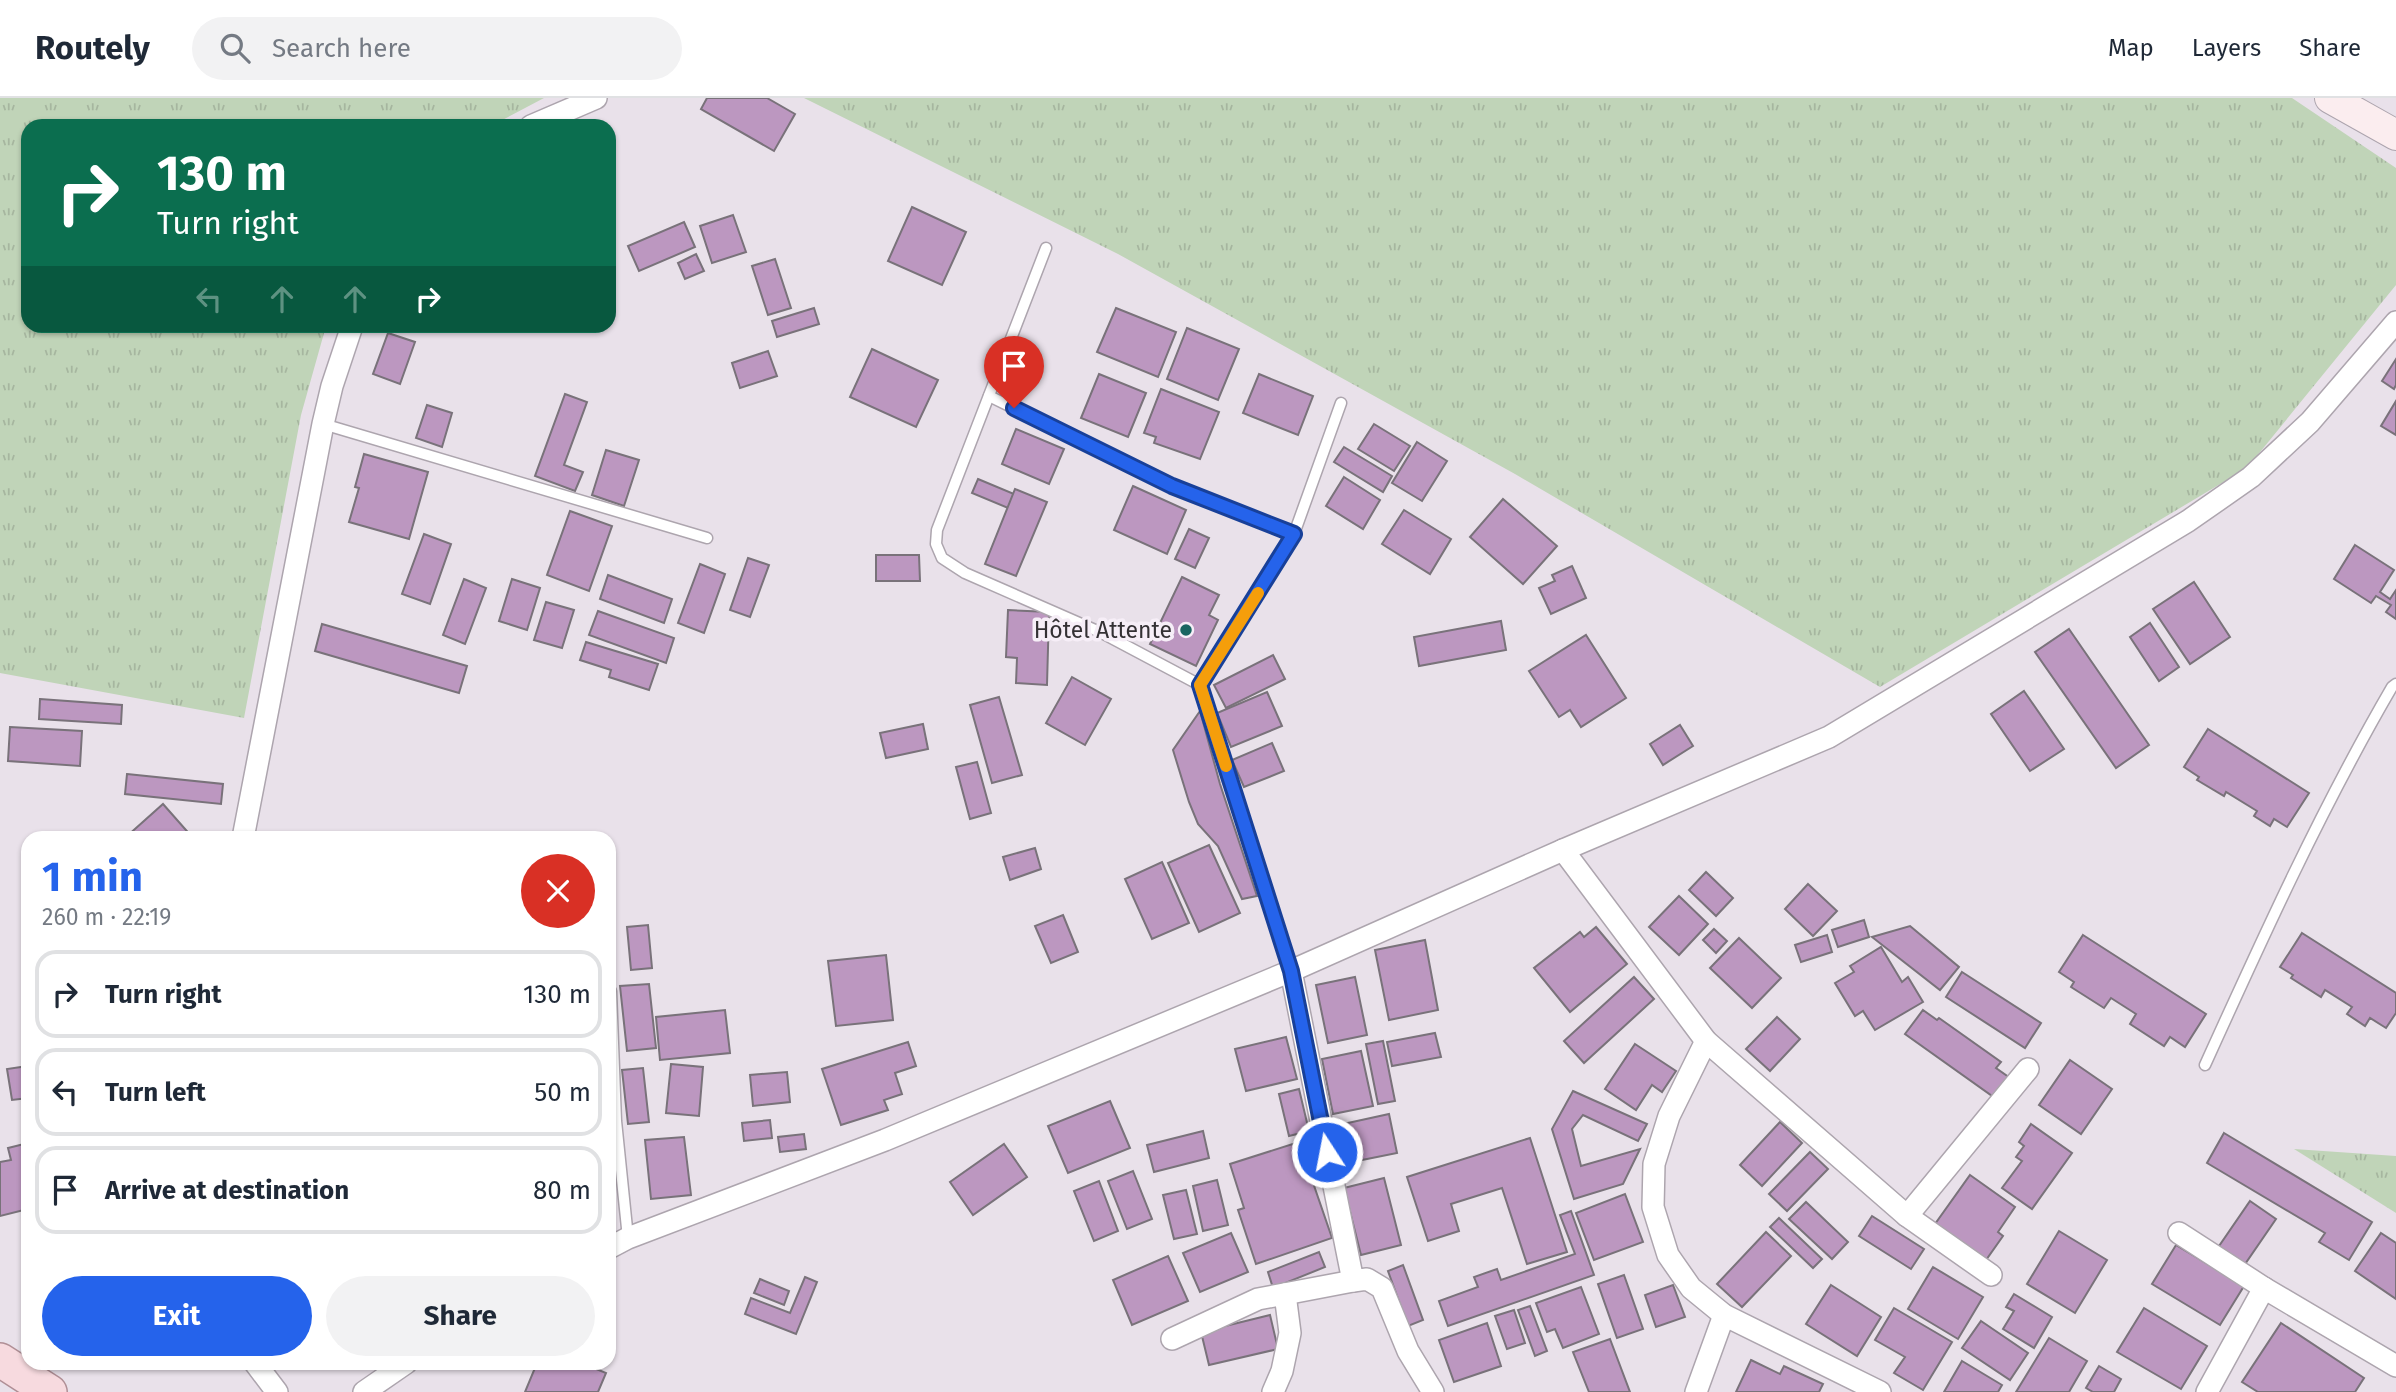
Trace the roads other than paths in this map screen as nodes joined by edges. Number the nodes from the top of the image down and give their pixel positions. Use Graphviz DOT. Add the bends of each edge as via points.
graph roads {
  1 [pos="596,98"];
  2 [pos="2330,98"];
  3 [pos="547,119"];
  4 [pos="2396,135"];
  5 [pos="1046,248"];
  6 [pos="2396,322"];
  7 [pos="350,333"];
  8 [pos="989,396"];
  9 [pos="1341,403"];
  10 [pos="323,425"];
  11 [pos="1294,534"];
  12 [pos="707,538"];
  13 [pos="2396,684"];
  14 [pos="1200,685"];
  15 [pos="244,831"];
  16 [pos="1563,850"];
  17 [pos="1291,971"];
  18 [pos="1706,1041"];
  19 [pos="2204,1065"];
  20 [pos="2028,1069"];
  21 [pos="616,1121"];
  22 [pos="1907,1216"];
  23 [pos="2179,1233"];
  24 [pos="618,1243"];
  25 [pos="1991,1275"];
  26 [pos="1353,1280"];
  27 [pos="2264,1288"];
  28 [pos="1285,1294"];
  29 [pos="1724,1315"];
  30 [pos="1172,1339"];
  31 [pos="0,1360"];
  32 [pos="2396,1366"];
  33 [pos="260,1370"];
  34 [pos="396,1370"];
  35 [pos="50,1392"];
  36 [pos="277,1392"];
  37 [pos="364,1392"];
  38 [pos="1273,1392"];
  39 [pos="1433,1392"];
  40 [pos="1696,1392"];
  41 [pos="1881,1392"];
  42 [pos="2207,1392"];
  1 -- 3 [label="street"];
  2 -- 4 [label="street"];
  5 -- 8 [label="lane"];
  6 -- 16 [label="street" via="2310,422 2252,477 2188,521 1829,737"];
  7 -- 10 [label="street"];
  8 -- 11 [label="lane" via="1172,486"];
  8 -- 14 [label="lane" via="937,530 942,558"];
  9 -- 11 [label="lane"];
  10 -- 12 [label="lane"];
  10 -- 15 [label="street"];
  11 -- 14 [label="lane"];
  13 -- 19 [label="lane" via="2293,872"];
  14 -- 17 [label="lane"];
  16 -- 17 [label="street"];
  16 -- 18 [label="street"];
  17 -- 24 [label="street" via="886,1140"];
  17 -- 26 [label="street"];
  18 -- 22 [label="street"];
  18 -- 29 [label="street" via="1669,1116 1654,1164 1653,1207 1668,1255 1691,1288"];
  20 -- 22 [label="street"];
  21 -- 24 [label="lane"];
  22 -- 25 [label="street"];
  23 -- 27 [label="street"];
  26 -- 28 [label="street"];
  26 -- 39 [label="street" via="1367,1279 1382,1288 1408,1351"];
  27 -- 32 [label="street"];
  27 -- 42 [label="street"];
  28 -- 30 [label="street" via="1258,1299"];
  28 -- 38 [label="street" via="1290,1333"];
  29 -- 40 [label="street"];
  29 -- 41 [label="street"];
  31 -- 35 [label="main road"];
  33 -- 36 [label="street"];
  34 -- 37 [label="street"];
}
